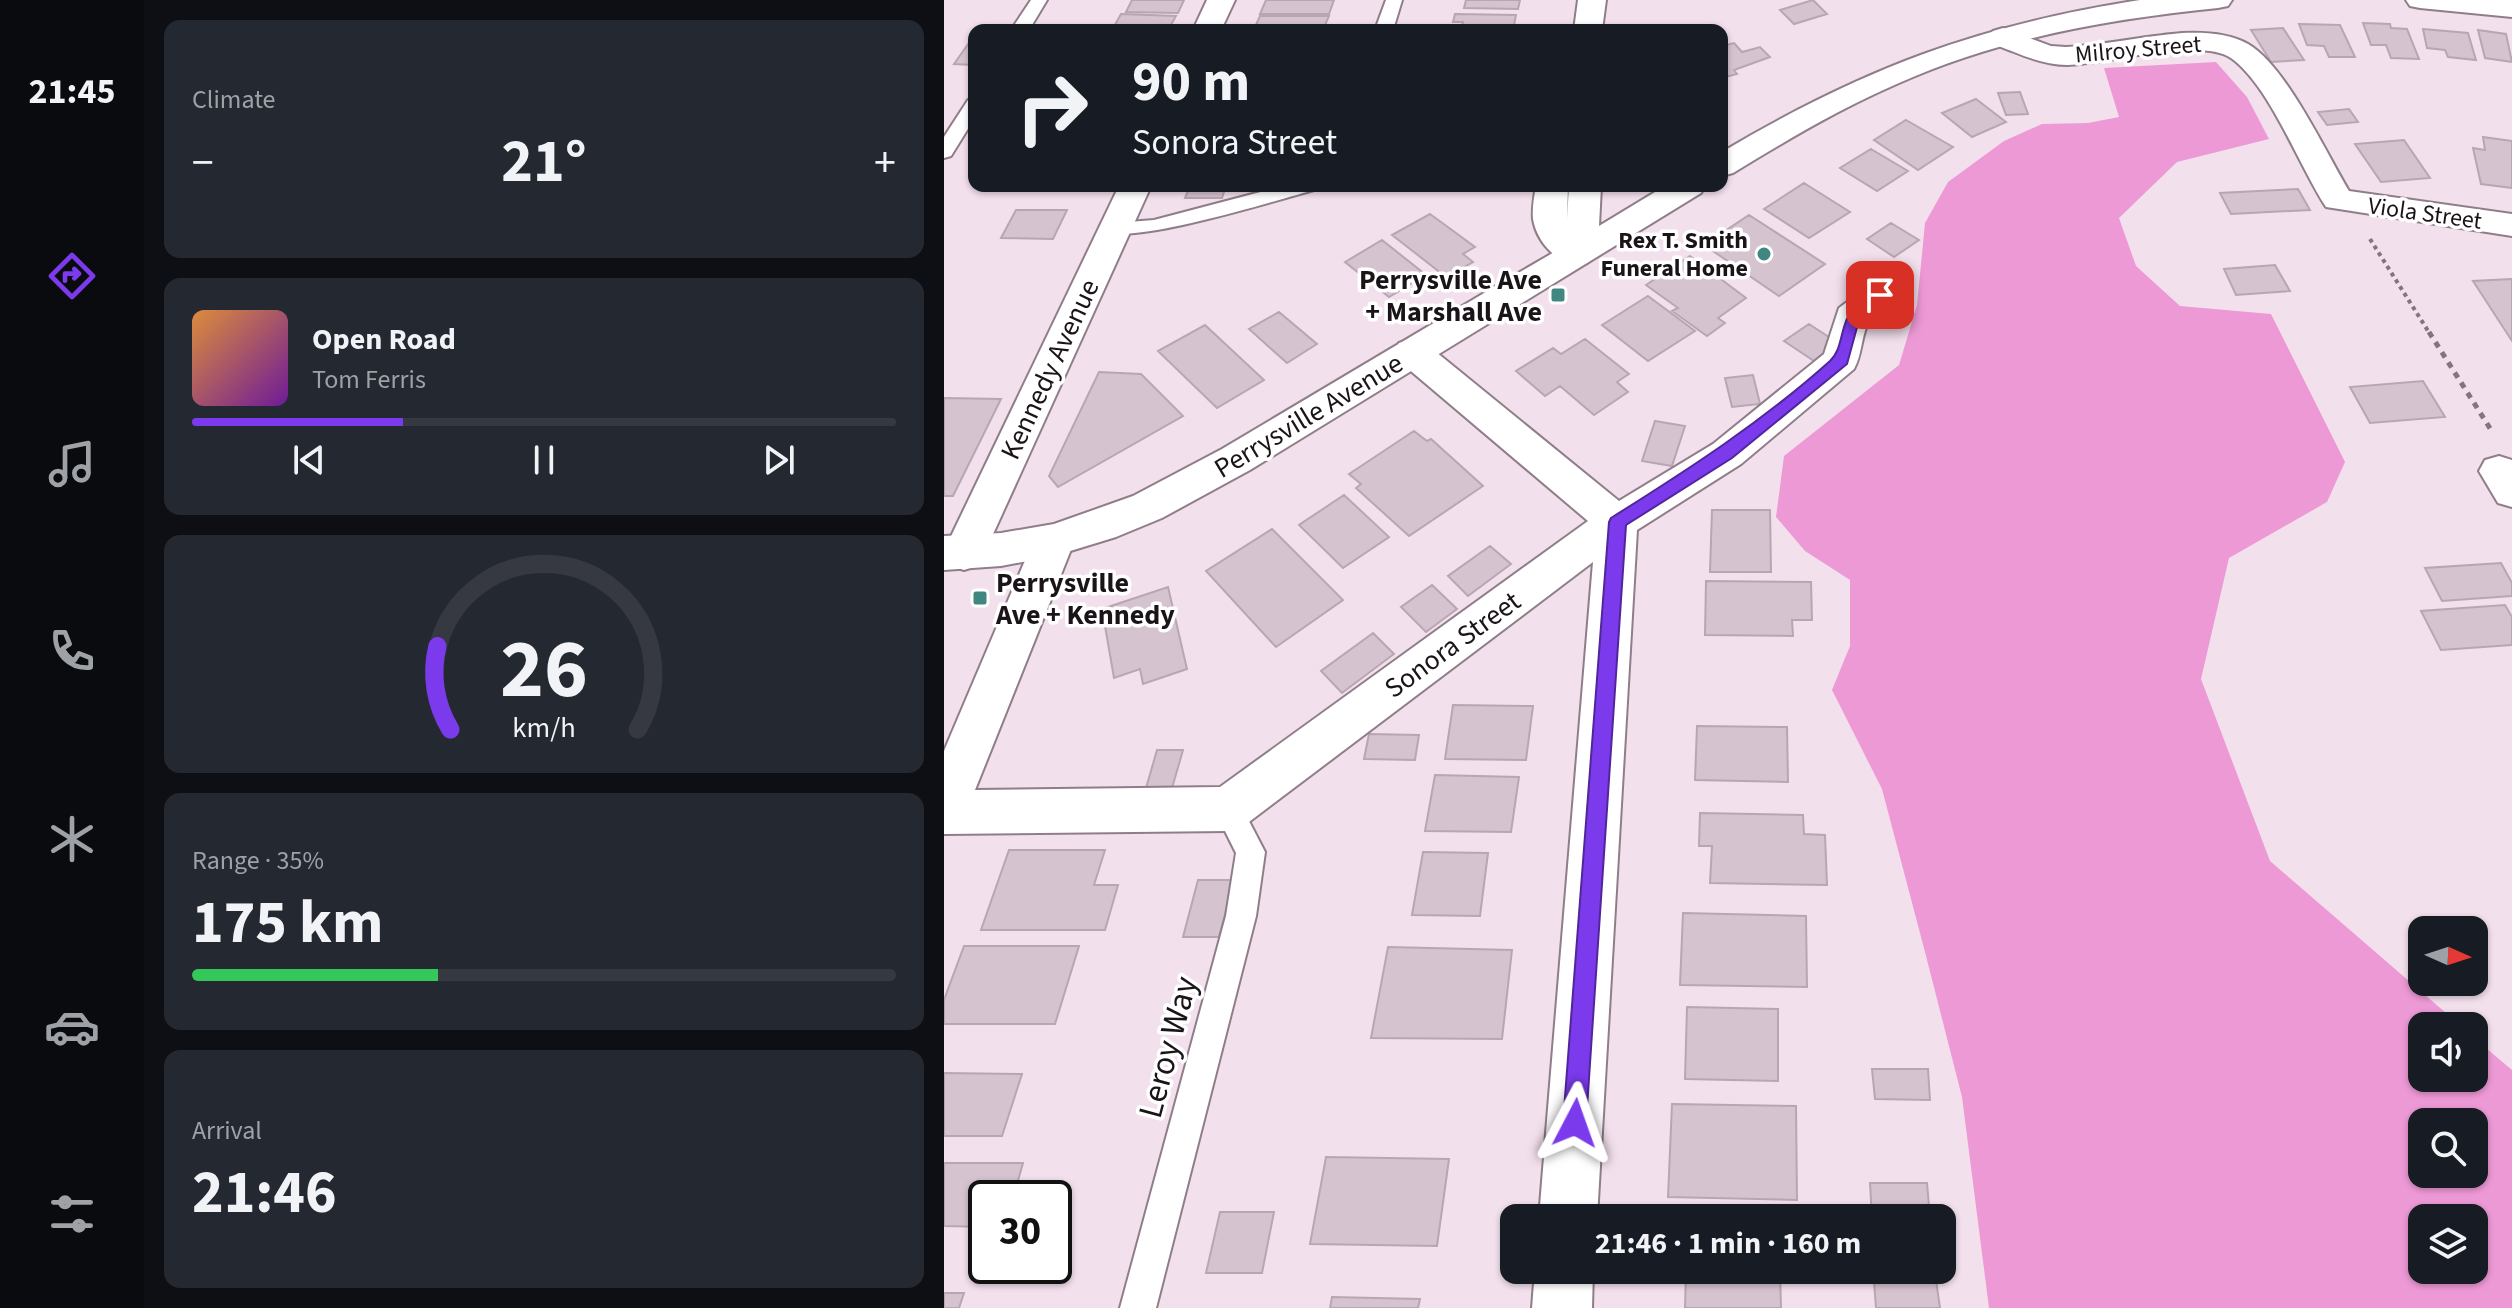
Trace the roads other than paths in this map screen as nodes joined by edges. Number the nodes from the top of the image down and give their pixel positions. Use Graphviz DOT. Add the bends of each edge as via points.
graph roads {
  1 [pos="1039,0"];
  2 [pos="1221,0"];
  3 [pos="1394,0"];
  4 [pos="1592,0"];
  5 [pos="2218,0"];
  6 [pos="2420,0"];
  7 [pos="2512,8"];
  8 [pos="1024,24"];
  9 [pos="1210,24"];
  10 [pos="1386,24"];
  11 [pos="1589,24"];
  12 [pos="2003,37"];
  13 [pos="968,114"];
  14 [pos="944,152"];
  15 [pos="1728,162"];
  16 [pos="1132,192"];
  17 [pos="1284,192"];
  18 [pos="1551,192"];
  19 [pos="1585,192"];
  20 [pos="1679,192"];
  21 [pos="2338,200"];
  22 [pos="2510,227"];
  23 [pos="1115,229"];
  24 [pos="1575,255"];
  25 [pos="1880,295"];
  26 [pos="1412,352"];
  27 [pos="1617,522"];
  28 [pos="1053,542"];
  29 [pos="954,553"];
  30 [pos="1228,809"];
  31 [pos="944,810"];
  32 [pos="1569,1204"];
  33 [pos="1563,1284"];
  34 [pos="1138,1308"];
  35 [pos="1562,1308"];
  1 -- 8 [label="lane"];
  2 -- 9 [label="street"];
  3 -- 10 [label="lane"];
  4 -- 11 [label="street"];
  5 -- 12 [label="street" via="2090,17"];
  6 -- 7 [label="street"];
  12 -- 15 [label="street" via="1870,84"];
  12 -- 21 [label="street, Milroy Street" via="2065,56 2195,42 2231,47 2270,87"];
  13 -- 14 [label="lane"];
  16 -- 23 [label="street, Kennedy Avenue"];
  17 -- 23 [label="lane" via="1154,226"];
  18 -- 24 [label="street" via="1548,222"];
  19 -- 24 [label="street"];
  20 -- 24 [label="street, Perrysville Avenue"];
  21 -- 22 [label="street, Viola Street"];
  23 -- 29 [label="street, Kennedy Avenue"];
  24 -- 26 [label="street, Perrysville Avenue"];
  25 -- 27 [label="street, Sonora Street" via="1852,317 1841,360 1727,454"];
  26 -- 27 [label="street"];
  26 -- 28 [label="street, Perrysville Avenue" via="1169,498 1118,522"];
  27 -- 30 [label="street, Sonora Street"];
  27 -- 32 [label="street"];
  28 -- 29 [label="street, Perrysville Avenue"];
  28 -- 31 [label="street"];
  30 -- 31 [label="street"];
  30 -- 34 [label="lane, Leroy Way" via="1251,852 1241,916"];
  33 -- 35 [label="street"];
}
